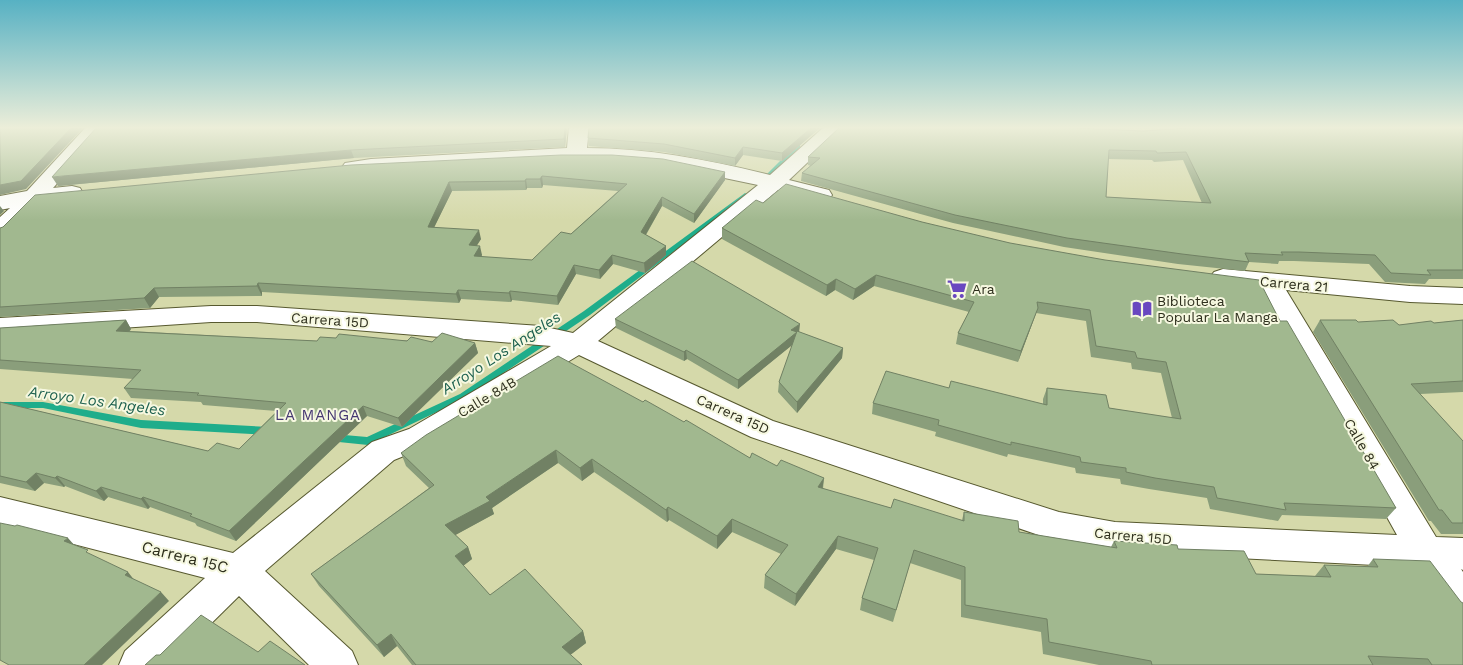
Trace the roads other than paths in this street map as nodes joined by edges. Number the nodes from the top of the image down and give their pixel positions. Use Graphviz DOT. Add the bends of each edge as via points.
graph roads {
  1 [pos="69,158"];
  2 [pos="488,158"];
  3 [pos="635,158"];
  4 [pos="801,158"];
  5 [pos="327,169"];
  6 [pos="774,182"];
  7 [pos="93,191"];
  8 [pos="34,196"];
  9 [pos="841,201"];
  10 [pos="0,203"];
  11 [pos="0,230"];
  12 [pos="1200,274"];
  13 [pos="1268,282"];
  14 [pos="1463,296"];
  15 [pos="0,327"];
  16 [pos="559,339"];
  17 [pos="0,511"];
  18 [pos="1425,552"];
  19 [pos="1463,554"];
  20 [pos="238,571"];
  21 [pos="1463,601"];
  22 [pos="140,665"];
  23 [pos="337,665"];
  1 -- 8 [label="street"];
  2 -- 5 [label="street"];
  3 -- 6 [label="street" via="664,160"];
  4 -- 6 [label="street, Calle 84B"];
  6 -- 9 [label="street"];
  6 -- 16 [label="street, Calle 84B"];
  7 -- 8 [label="street"];
  8 -- 10 [label="street"];
  8 -- 11 [label="street"];
  12 -- 13 [label="street, Carrera 21"];
  13 -- 14 [label="street, Carrera 21"];
  13 -- 18 [label="street, Calle 84"];
  15 -- 16 [label="street, Carrera 15D" via="257,314"];
  16 -- 18 [label="street, Carrera 15D" via="762,429 1059,527 1115,537"];
  16 -- 20 [label="street, Calle 84B" via="420,437 383,451"];
  17 -- 20 [label="street, Carrera 15C"];
  18 -- 19 [label="street, Carrera 15D"];
  18 -- 21 [label="street, Calle 84"];
  20 -- 22 [label="street, Calle 84B"];
  20 -- 23 [label="street, Carrera 15C"];
}
